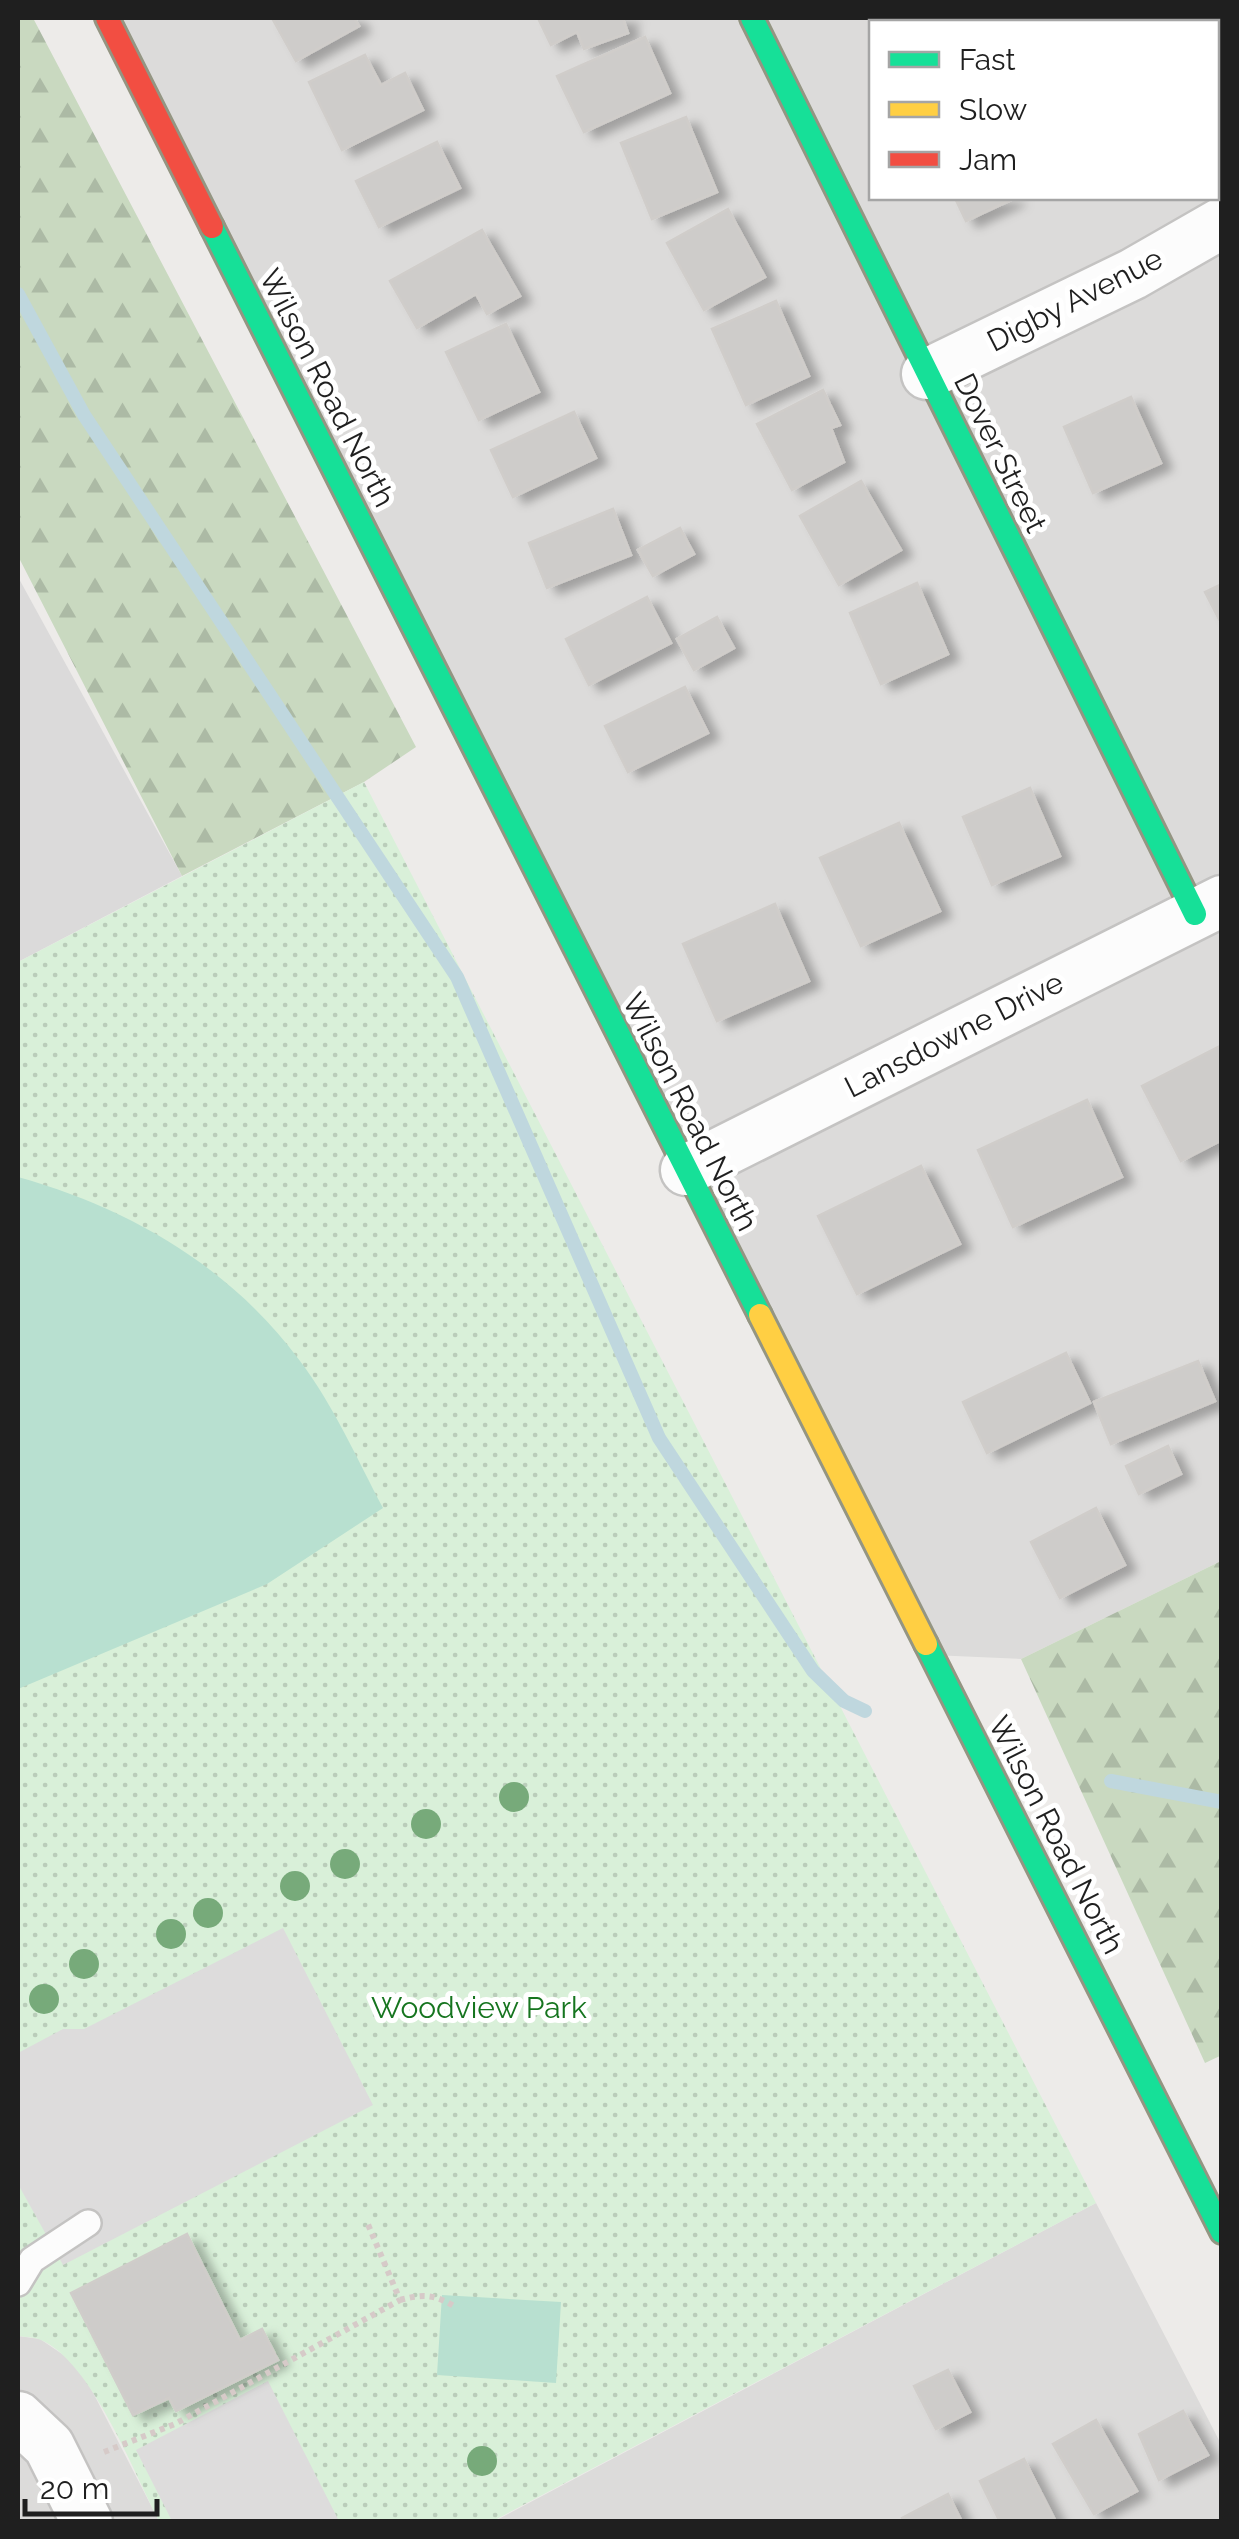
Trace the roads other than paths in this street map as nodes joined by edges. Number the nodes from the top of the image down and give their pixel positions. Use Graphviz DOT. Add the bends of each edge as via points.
graph roads {
  1 [pos="107,18"];
  2 [pos="752,18"];
  3 [pos="1222,223"];
  4 [pos="927,374"];
  5 [pos="1208,907"];
  6 [pos="686,1170"];
  7 [pos="88,2223"];
  8 [pos="1222,2232"];
  9 [pos="18,2282"];
  10 [pos="18,2418"];
  11 [pos="87,2522"];
  1 -- 6 [label="main road, Wilson Road North"];
  2 -- 4 [label="main road, Dover Street"];
  3 -- 4 [label="street, Digby Avenue"];
  4 -- 5 [label="main road, Dover Street"];
  5 -- 6 [label="street, Lansdowne Drive"];
  6 -- 8 [label="main road, Wilson Road North"];
  7 -- 9 [label="lane" via="32,2260"];
  10 -- 11 [label="street" via="49,2446"];
}
